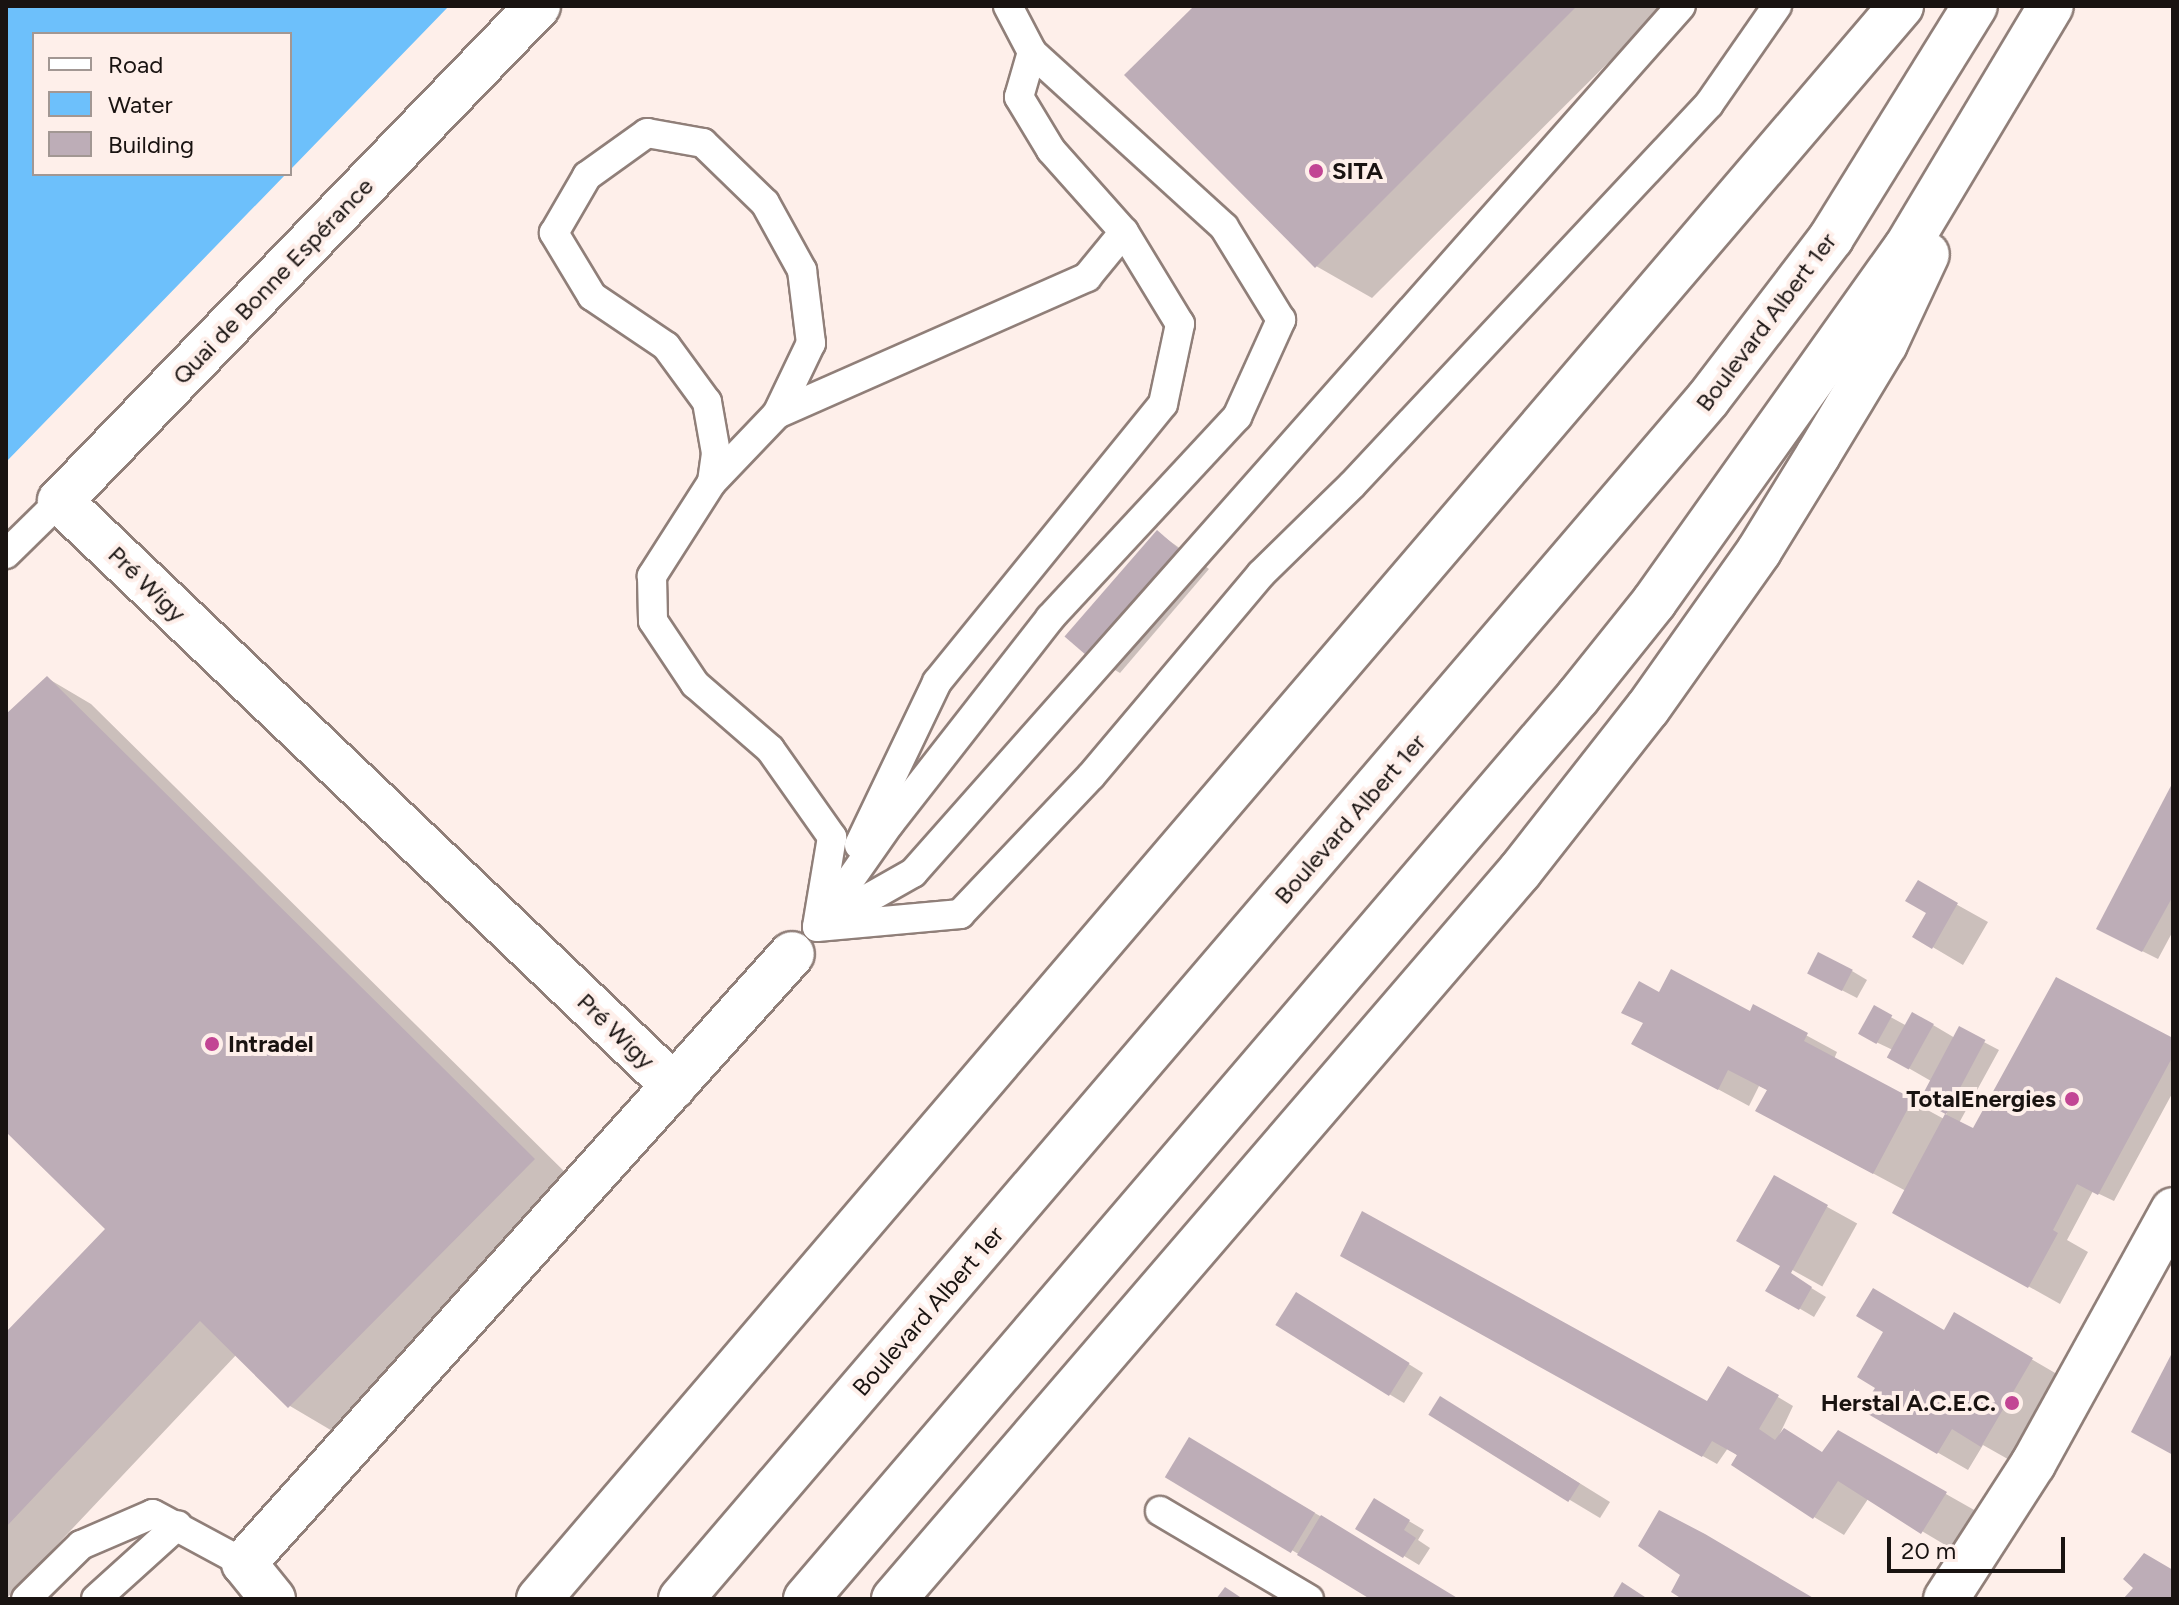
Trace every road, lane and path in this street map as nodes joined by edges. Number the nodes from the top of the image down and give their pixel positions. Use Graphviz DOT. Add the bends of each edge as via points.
graph roads {
  1 [pos="538,6"];
  2 [pos="1008,6"];
  3 [pos="1681,6"];
  4 [pos="1777,6"];
  5 [pos="1901,6"];
  6 [pos="1975,6"];
  7 [pos="2051,6"];
  8 [pos="1032,52"];
  9 [pos="1972,138"];
  10 [pos="1124,232"];
  11 [pos="777,414"];
  12 [pos="712,482"];
  13 [pos="60,501"];
  14 [pos="6,554"];
  15 [pos="804,940"];
  16 [pos="674,1086"];
  17 [pos="2167,1236"];
  18 [pos="1160,1511"];
  19 [pos="178,1525"];
  20 [pos="244,1563"];
  21 [pos="26,1599"];
  22 [pos="96,1599"];
  23 [pos="273,1599"];
  24 [pos="539,1599"];
  25 [pos="681,1599"];
  26 [pos="806,1599"];
  27 [pos="894,1599"];
  28 [pos="1309,1599"];
  29 [pos="1946,1599"];
  1 -- 13 [label="main road, Quai de Bonne Espérance"];
  2 -- 8 [label="lane"];
  3 -- 15 [label="lane" via="913,873"];
  4 -- 15 [label="lane" via="1709,104 1352,485 1261,574 1091,776 960,914"];
  5 -- 24 [label="main road"];
  6 -- 25 [label="main road, Boulevard Albert 1er" via="1901,130 1778,312 1507,637"];
  7 -- 9 [label="main road"];
  8 -- 10 [label="lane" via="1019,97 1051,150"];
  8 -- 15 [label="lane" via="1224,227 1281,320 1237,417 1050,618"];
  9 -- 26 [label="main road" via="1850,330 1711,525 1578,697"];
  9 -- 27 [label="main road" via="1885,344 1759,551 1648,708 1520,871"];
  10 -- 11 [label="lane" via="1087,277"];
  10 -- 15 [label="lane" via="1180,324 1163,404 937,682"];
  11 -- 12 [label="lane"];
  11 -- 12 [label="lane" via="811,343 802,270 765,203 703,143 647,133 587,176 554,233 592,296 666,346 707,402 716,453"];
  12 -- 15 [label="lane" via="652,576 653,621 695,684 770,749 832,837"];
  13 -- 14 [label="lane, Quai de Bonne Espérance"];
  13 -- 16 [label="main road, Pré Wigy"];
  15 -- 16 [label="main road"];
  16 -- 20 [label="main road, Pré Wigy"];
  17 -- 29 [label="main road" via="2033,1464"];
  18 -- 28 [label="lane"];
  19 -- 20 [label="lane"];
  19 -- 21 [label="lane" via="153,1514 81,1545"];
  19 -- 22 [label="lane"];
  20 -- 23 [label="main road"];
}
